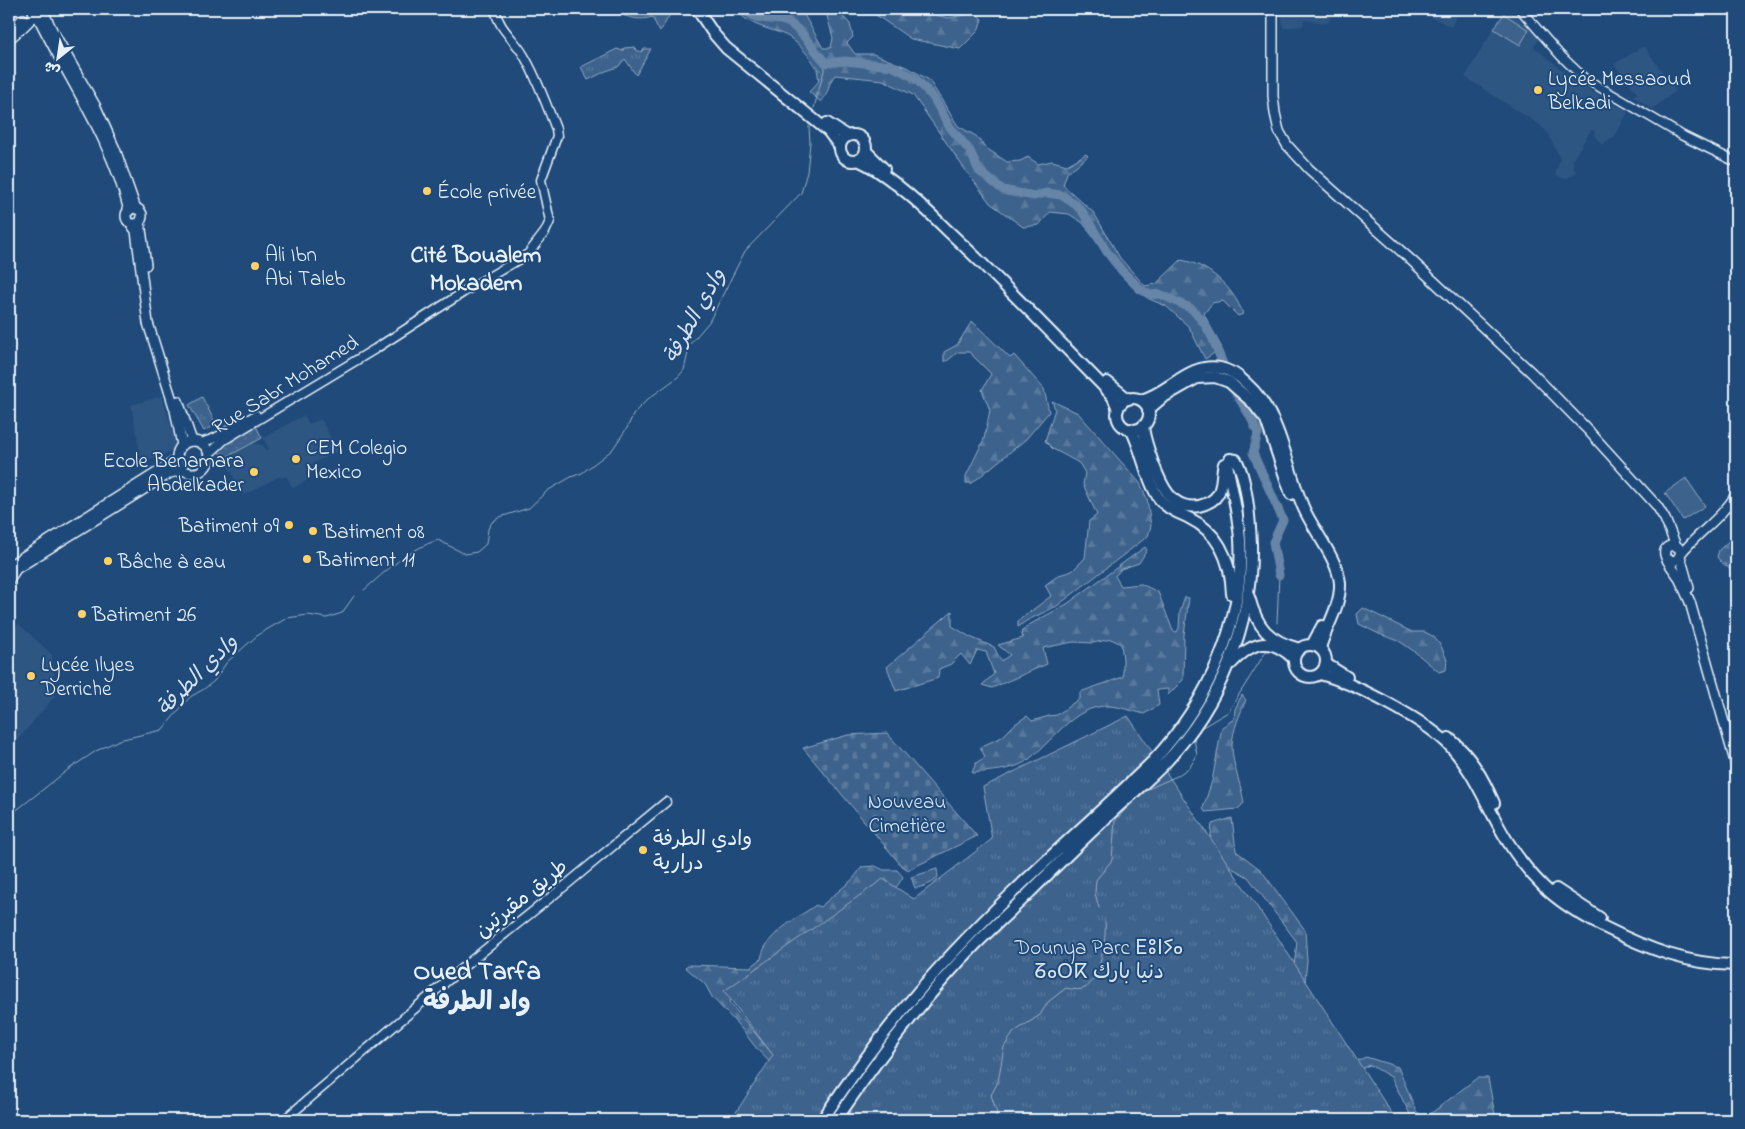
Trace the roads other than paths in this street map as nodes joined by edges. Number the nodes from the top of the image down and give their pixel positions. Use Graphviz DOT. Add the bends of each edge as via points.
graph roads {
  1 [pos="494,9"];
  2 [pos="697,9"];
  3 [pos="704,9"];
  4 [pos="1273,9"];
  5 [pos="1520,9"];
  6 [pos="37,10"];
  7 [pos="9,31"];
  8 [pos="9,39"];
  9 [pos="847,136"];
  10 [pos="840,146"];
  11 [pos="866,151"];
  12 [pos="858,160"];
  13 [pos="1736,162"];
  14 [pos="132,210"];
  15 [pos="136,223"];
  16 [pos="300,394"];
  17 [pos="1128,399"];
  18 [pos="1141,400"];
  19 [pos="1118,409"];
  20 [pos="1148,410"];
  21 [pos="1143,426"];
  22 [pos="1131,429"];
  23 [pos="197,442"];
  24 [pos="182,445"];
  25 [pos="209,454"];
  26 [pos="177,460"];
  27 [pos="1227,462"];
  28 [pos="184,470"];
  29 [pos="1736,494"];
  30 [pos="1668,526"];
  31 [pos="1697,537"];
  32 [pos="1676,546"];
  33 [pos="1666,548"];
  34 [pos="1680,556"];
  35 [pos="1667,558"];
  36 [pos="9,568"];
  37 [pos="9,580"];
  38 [pos="1248,593"];
  39 [pos="1233,614"];
  40 [pos="1316,646"];
  41 [pos="1300,649"];
  42 [pos="1294,658"];
  43 [pos="1326,664"];
  44 [pos="1228,668"];
  45 [pos="1320,674"];
  46 [pos="1736,749"];
  47 [pos="1736,765"];
  48 [pos="666,802"];
  49 [pos="1736,959"];
  50 [pos="1736,965"];
  51 [pos="284,1120"];
  52 [pos="822,1120"];
  53 [pos="836,1120"];
  1 -- 16 [label="street, Rue Sabr Mohamed" via="499,22 524,56 556,129 541,180 549,214 548,227 528,254"];
  2 -- 10 [label="highway" via="726,48 828,131"];
  3 -- 9 [label="highway" via="733,45"];
  4 -- 30 [label="main road" via="1274,105 1279,131 1287,145 1567,408 1657,506"];
  5 -- 13 [label="street" via="1584,78 1683,136"];
  6 -- 7 [label="main road"];
  6 -- 8 [label="main road"];
  6 -- 14 [label="main road" via="93,117"];
  9 -- 10 [label="highway"];
  9 -- 11 [label="highway" via="861,137"];
  10 -- 12 [label="highway" via="845,157"];
  11 -- 12 [label="highway"];
  11 -- 17 [label="highway" via="936,210 1112,387"];
  12 -- 19 [label="highway" via="898,187 965,246 1108,391"];
  14 -- 15 [label="main road" via="126,217"];
  14 -- 15 [label="main road" via="140,211 142,215"];
  15 -- 23 [label="main road" via="156,331 181,412"];
  15 -- 24 [label="main road" via="148,324"];
  16 -- 23 [label="street" via="215,438"];
  16 -- 25 [label="street, Rue Sabr Mohamed" via="224,440"];
  17 -- 18 [label="highway"];
  17 -- 19 [label="highway"];
  18 -- 20 [label="highway"];
  18 -- 40 [label="highway" via="1158,394 1191,372 1211,368 1227,370 1237,376 1265,405 1281,437 1305,510 1339,577 1337,603"];
  19 -- 22 [label="highway" via="1119,421"];
  20 -- 21 [label="highway" via="1148,419"];
  20 -- 40 [label="highway" via="1193,380 1210,376 1233,385 1262,413 1294,501 1333,575 1333,598"];
  21 -- 22 [label="highway"];
  21 -- 27 [label="highway" via="1162,486 1181,504 1199,506 1216,498"];
  22 -- 39 [label="highway" via="1158,497 1171,510 1205,528 1221,547 1230,569"];
  23 -- 24 [label="main road"];
  23 -- 25 [label="main road" via="206,447"];
  24 -- 26 [label="main road"];
  25 -- 28 [label="main road" via="203,470 193,473"];
  26 -- 28 [label="main road"];
  26 -- 36 [label="main road"];
  27 -- 38 [label="highway" via="1232,459 1238,462 1246,500 1251,551"];
  27 -- 39 [label="highway" via="1240,540 1239,580"];
  28 -- 37 [label="main road" via="170,473 16,568"];
  29 -- 31 [label="street" via="1723,513"];
  30 -- 32 [label="main road"];
  30 -- 33 [label="main road"];
  31 -- 32 [label="street"];
  31 -- 34 [label="street"];
  32 -- 33 [label="main road"];
  32 -- 34 [label="main road"];
  33 -- 35 [label="main road"];
  34 -- 35 [label="main road" via="1673,561"];
  34 -- 46 [label="main road"];
  35 -- 47 [label="main road" via="1690,602"];
  38 -- 41 [label="highway" via="1254,614 1266,632 1278,641"];
  38 -- 44 [label="highway"];
  39 -- 52 [label="highway" via="1209,681 1173,737 1148,765 949,956 885,1032"];
  40 -- 41 [label="highway"];
  40 -- 43 [label="highway" via="1326,655"];
  41 -- 42 [label="highway"];
  42 -- 44 [label="highway" via="1274,645 1255,645"];
  42 -- 45 [label="highway" via="1295,666 1302,675"];
  43 -- 45 [label="highway"];
  43 -- 49 [label="highway" via="1418,714 1458,745 1483,778 1515,844 1562,894 1594,914 1656,944 1692,954"];
  44 -- 53 [label="highway" via="1195,724 1165,763 959,962 896,1035"];
  45 -- 50 [label="highway" via="1392,706 1447,743 1471,775 1517,855 1544,887 1565,904 1599,925 1653,950 1678,958"];
  48 -- 51 [label="street, طريق مقبرتين"];
}
